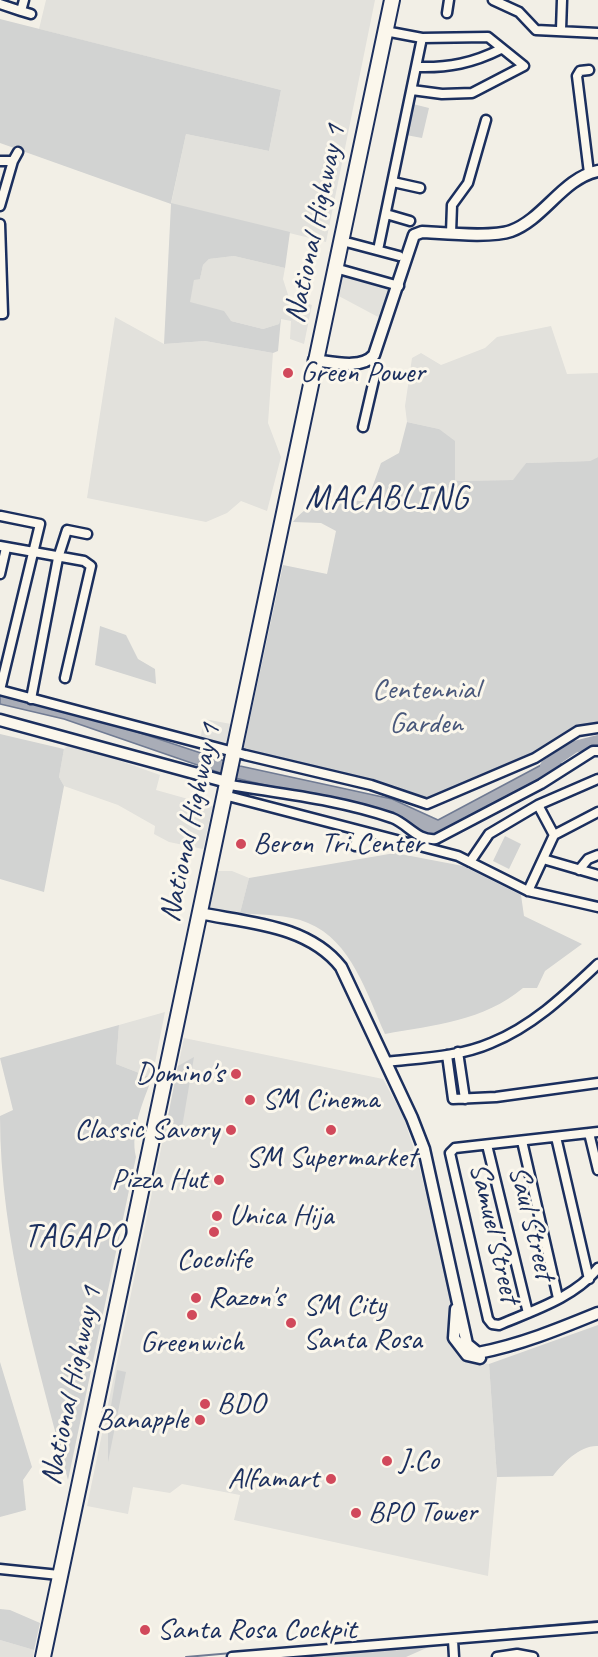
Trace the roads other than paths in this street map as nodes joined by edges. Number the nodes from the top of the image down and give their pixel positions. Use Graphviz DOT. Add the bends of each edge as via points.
graph roads {
  1 [pos="24,0"];
  2 [pos="392,0"];
  3 [pos="449,0"];
  4 [pos="494,0"];
  5 [pos="562,0"];
  6 [pos="0,4"];
  7 [pos="21,11"];
  8 [pos="447,13"];
  9 [pos="31,14"];
  10 [pos="561,30"];
  11 [pos="385,31"];
  12 [pos="598,33"];
  13 [pos="422,38"];
  14 [pos="501,48"];
  15 [pos="417,67"];
  16 [pos="589,70"];
  17 [pos="412,90"];
  18 [pos="486,120"];
  19 [pos="18,152"];
  20 [pos="0,161"];
  21 [pos="13,161"];
  22 [pos="593,172"];
  23 [pos="393,182"];
  24 [pos="2,186"];
  25 [pos="420,188"];
  26 [pos="0,206"];
  27 [pos="386,214"];
  28 [pos="410,221"];
  29 [pos="0,224"];
  30 [pos="452,234"];
  31 [pos="1,235"];
  32 [pos="350,243"];
  33 [pos="378,250"];
  34 [pos="399,256"];
  35 [pos="1,260"];
  36 [pos="334,268"];
  37 [pos="399,286"];
  38 [pos="0,288"];
  39 [pos="0,315"];
  40 [pos="371,359"];
  41 [pos="314,360"];
  42 [pos="363,427"];
  43 [pos="1,516"];
  44 [pos="87,534"];
  45 [pos="3,547"];
  46 [pos="33,554"];
  47 [pos="58,558"];
  48 [pos="0,574"];
  49 [pos="65,678"];
  50 [pos="0,690"];
  51 [pos="31,699"];
  52 [pos="0,720"];
  53 [pos="598,728"];
  54 [pos="598,751"];
  55 [pos="233,752"];
  56 [pos="598,778"];
  57 [pos="227,787"];
  58 [pos="538,805"];
  59 [pos="598,812"];
  60 [pos="359,831"];
  61 [pos="554,835"];
  62 [pos="355,846"];
  63 [pos="598,855"];
  64 [pos="543,859"];
  65 [pos="470,862"];
  66 [pos="579,870"];
  67 [pos="598,875"];
  68 [pos="528,891"];
  69 [pos="598,907"];
  70 [pos="199,913"];
  71 [pos="598,964"];
  72 [pos="458,1052"];
  73 [pos="447,1054"];
  74 [pos="387,1062"];
  75 [pos="598,1083"];
  76 [pos="465,1099"];
  77 [pos="594,1133"];
  78 [pos="556,1137"];
  79 [pos="522,1141"];
  80 [pos="487,1145"];
  81 [pos="598,1170"];
  82 [pos="598,1268"];
  83 [pos="590,1279"];
  84 [pos="558,1298"];
  85 [pos="457,1306"];
  86 [pos="528,1313"];
  87 [pos="598,1313"];
  88 [pos="598,1318"];
  89 [pos="0,1569"];
  90 [pos="60,1573"];
  91 [pos="598,1627"];
  92 [pos="453,1640"];
  93 [pos="43,1657"];
  94 [pos="232,1657"];
  95 [pos="454,1657"];
  96 [pos="497,1657"];
  97 [pos="533,1657"];
  1 -- 7 [label="street"];
  2 -- 11 [label="highway, National Highway 1"];
  3 -- 8 [label="street"];
  4 -- 10 [label="street" via="519,12 536,30"];
  5 -- 10 [label="street"];
  6 -- 7 [label="street"];
  7 -- 9 [label="street"];
  10 -- 12 [label="street"];
  11 -- 13 [label="street"];
  11 -- 36 [label="highway, National Highway 1"];
  13 -- 14 [label="street" via="488,37"];
  13 -- 15 [label="street"];
  14 -- 15 [label="street" via="460,65"];
  14 -- 17 [label="street" via="524,66 472,93"];
  15 -- 17 [label="street"];
  16 -- 22 [label="street" via="577,75"];
  17 -- 23 [label="street"];
  18 -- 30 [label="street" via="468,183 453,205"];
  19 -- 21 [label="street"];
  20 -- 21 [label="street"];
  21 -- 24 [label="street"];
  22 -- 30 [label="main road" via="529,222 510,232"];
  23 -- 25 [label="street"];
  23 -- 27 [label="street"];
  24 -- 26 [label="street"];
  27 -- 28 [label="street"];
  27 -- 33 [label="street"];
  29 -- 31 [label="street"];
  30 -- 37 [label="main road" via="422,231 414,235"];
  31 -- 35 [label="street"];
  32 -- 33 [label="street"];
  33 -- 34 [label="street"];
  35 -- 38 [label="street"];
  36 -- 37 [label="street"];
  36 -- 41 [label="highway, National Highway 1"];
  37 -- 40 [label="main road"];
  38 -- 39 [label="street"];
  40 -- 41 [label="main road" via="346,363"];
  40 -- 42 [label="street" via="377,367"];
  41 -- 55 [label="highway, National Highway 1"];
  43 -- 46 [label="street" via="40,524"];
  44 -- 47 [label="street" via="68,530"];
  45 -- 46 [label="street"];
  45 -- 48 [label="street"];
  46 -- 47 [label="street"];
  46 -- 50 [label="street"];
  47 -- 49 [label="street" via="84,561 91,566"];
  47 -- 51 [label="street"];
  50 -- 51 [label="street"];
  51 -- 55 [label="street"];
  52 -- 57 [label="main road"];
  53 -- 55 [label="street" via="578,731 535,758 430,804 371,785"];
  54 -- 57 [label="street" via="436,839 424,839 392,819 305,796"];
  55 -- 57 [label="highway, National Highway 1"];
  56 -- 58 [label="street"];
  57 -- 60 [label="street"];
  57 -- 70 [label="highway, National Highway 1"];
  58 -- 61 [label="street"];
  58 -- 65 [label="street" via="489,834"];
  59 -- 61 [label="street"];
  60 -- 62 [label="street"];
  60 -- 65 [label="street"];
  61 -- 64 [label="street"];
  63 -- 66 [label="street" via="588,859"];
  64 -- 66 [label="street"];
  64 -- 68 [label="street"];
  65 -- 68 [label="street"];
  66 -- 67 [label="street"];
  68 -- 69 [label="street"];
  70 -- 74 [label="main road" via="300,935 323,947 349,981"];
  70 -- 90 [label="highway, National Highway 1"];
  71 -- 72 [label="street" via="534,1020 490,1044"];
  72 -- 73 [label="street"];
  72 -- 76 [label="street"];
  73 -- 74 [label="street"];
  73 -- 76 [label="street" via="451,1095 453,1099"];
  74 -- 85 [label="main road" via="424,1149"];
  75 -- 76 [label="street"];
  77 -- 78 [label="street"];
  77 -- 81 [label="street"];
  78 -- 79 [label="street"];
  78 -- 83 [label="street"];
  79 -- 80 [label="street"];
  79 -- 84 [label="street"];
  80 -- 86 [label="street, Saul Street"];
  80 -- 86 [label="street, Samuel Street" via="455,1148 450,1153 488,1318 499,1325"];
  82 -- 83 [label="street"];
  83 -- 84 [label="street"];
  84 -- 86 [label="street"];
  85 -- 87 [label="main road" via="467,1344 478,1353 529,1340"];
  85 -- 88 [label="main road" via="454,1338 467,1355 477,1359"];
  89 -- 90 [label="street"];
  90 -- 93 [label="highway, National Highway 1"];
  91 -- 92 [label="street"];
  92 -- 94 [label="street"];
  92 -- 95 [label="street"];
  96 -- 97 [label="street"];
}
